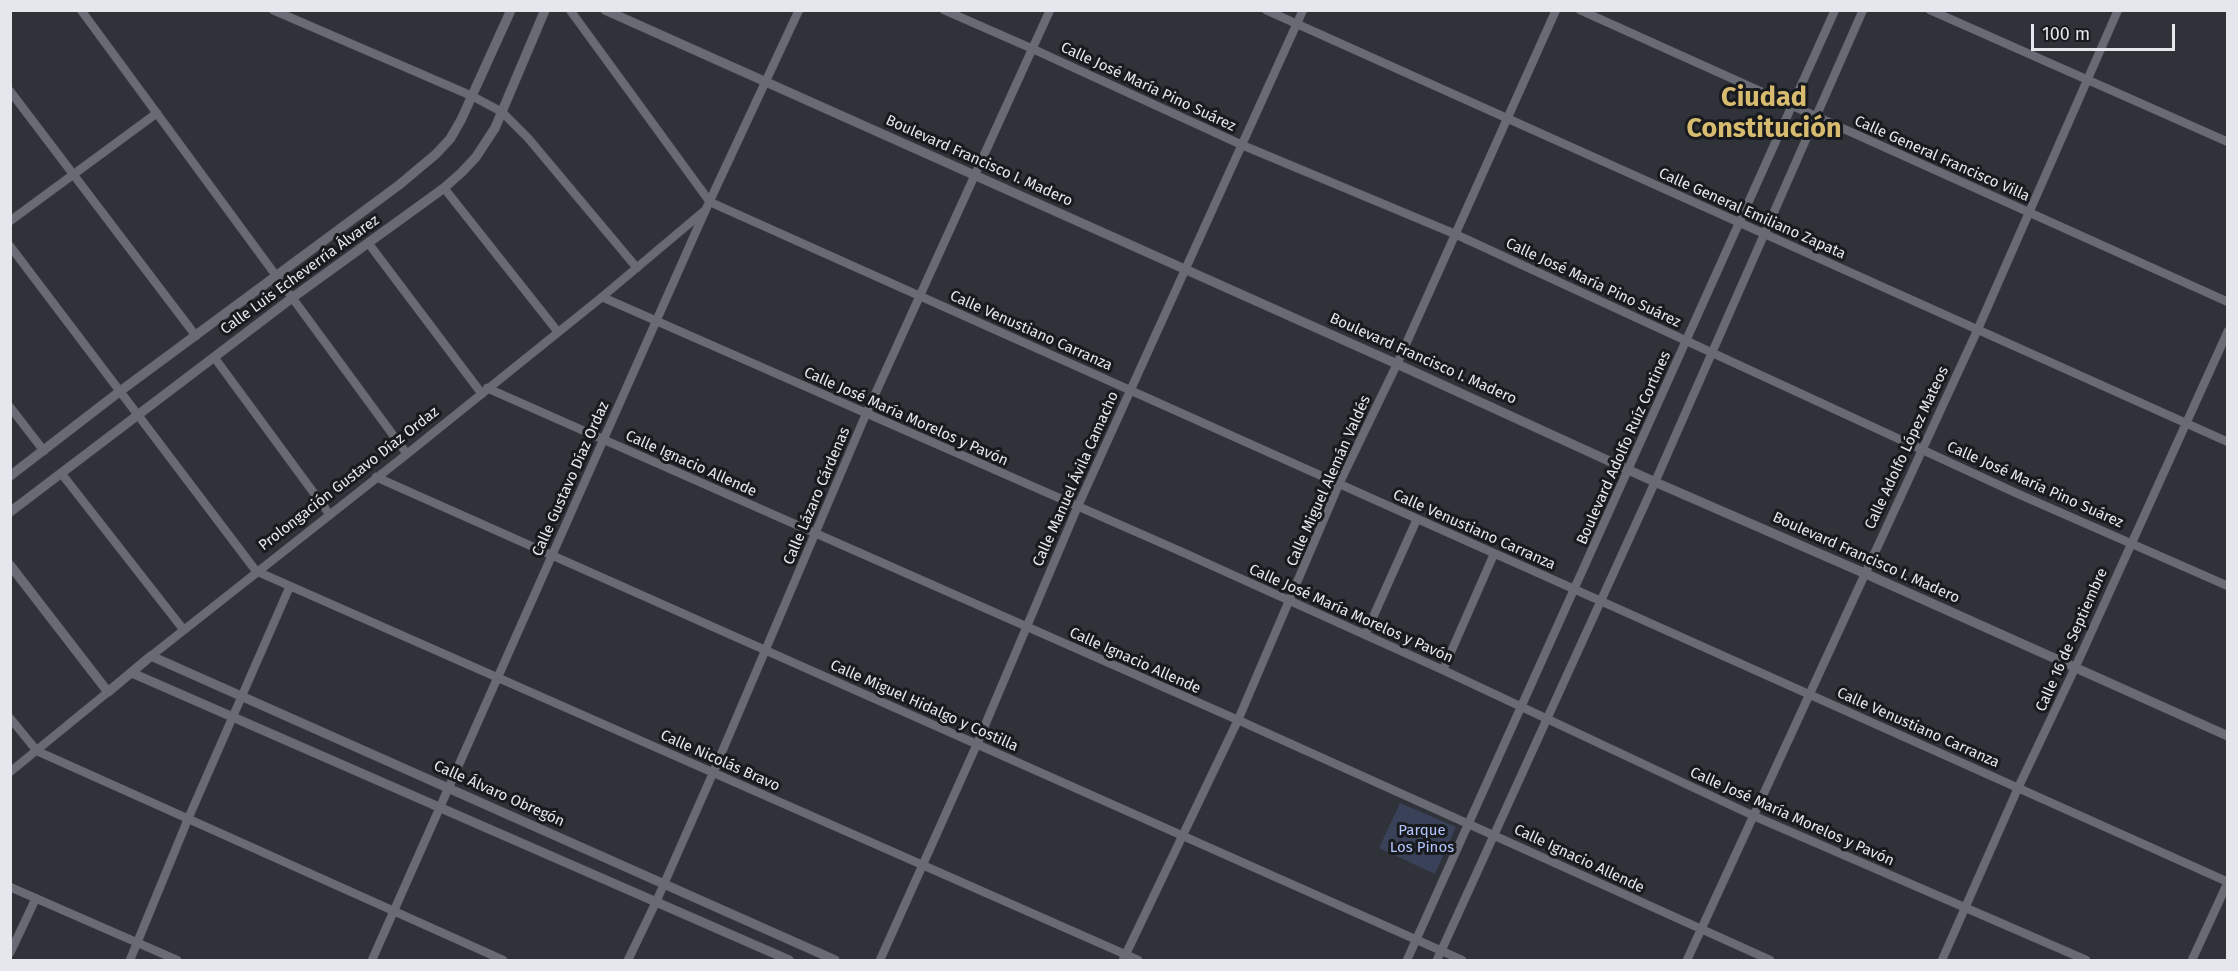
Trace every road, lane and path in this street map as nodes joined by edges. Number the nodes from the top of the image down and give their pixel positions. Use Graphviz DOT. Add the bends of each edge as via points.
graph roads {
  1 [pos="81,10"];
  2 [pos="273,10"];
  3 [pos="512,10"];
  4 [pos="545,10"];
  5 [pos="570,10"];
  6 [pos="605,10"];
  7 [pos="798,10"];
  8 [pos="944,10"];
  9 [pos="1050,10"];
  10 [pos="1266,10"];
  11 [pos="1303,10"];
  12 [pos="1556,10"];
  13 [pos="1580,10"];
  14 [pos="1835,10"];
  15 [pos="1863,10"];
  16 [pos="1930,10"];
  17 [pos="2118,10"];
  18 [pos="1296,24"];
  19 [pos="1033,49"];
  20 [pos="2088,81"];
  21 [pos="766,83"];
  22 [pos="10,91"];
  23 [pos="472,96"];
  24 [pos="1791,106"];
  25 [pos="502,112"];
  26 [pos="157,113"];
  27 [pos="1815,117"];
  28 [pos="1507,119"];
  29 [pos="2228,142"];
  30 [pos="1242,145"];
  31 [pos="73,174"];
  32 [pos="975,177"];
  33 [pos="444,188"];
  34 [pos="708,206"];
  35 [pos="2029,212"];
  36 [pos="10,221"];
  37 [pos="1740,224"];
  38 [pos="1455,234"];
  39 [pos="1765,235"];
  40 [pos="369,244"];
  41 [pos="10,246"];
  42 [pos="637,268"];
  43 [pos="1186,269"];
  44 [pos="276,276"];
  45 [pos="919,296"];
  46 [pos="602,297"];
  47 [pos="292,298"];
  48 [pos="2228,302"];
  49 [pos="657,320"];
  50 [pos="1977,331"];
  51 [pos="2228,331"];
  52 [pos="558,332"];
  53 [pos="196,336"];
  54 [pos="1687,341"];
  55 [pos="1712,352"];
  56 [pos="214,357"];
  57 [pos="1397,364"];
  58 [pos="1130,390"];
  59 [pos="484,391"];
  60 [pos="119,392"];
  61 [pos="10,407"];
  62 [pos="866,414"];
  63 [pos="138,416"];
  64 [pos="2185,423"];
  65 [pos="604,440"];
  66 [pos="2228,442"];
  67 [pos="1921,448"];
  68 [pos="44,451"];
  69 [pos="407,454"];
  70 [pos="1629,470"];
  71 [pos="61,473"];
  72 [pos="10,477"];
  73 [pos="376,477"];
  74 [pos="1655,482"];
  75 [pos="1340,484"];
  76 [pos="1077,508"];
  77 [pos="10,512"];
  78 [pos="330,514"];
  79 [pos="1417,519"];
  80 [pos="816,535"];
  81 [pos="2130,542"];
  82 [pos="1494,554"];
  83 [pos="552,556"];
  84 [pos="10,565"];
  85 [pos="256,571"];
  86 [pos="1864,573"];
  87 [pos="290,586"];
  88 [pos="2228,586"];
  89 [pos="1575,590"];
  90 [pos="1290,601"];
  91 [pos="1600,601"];
  92 [pos="1026,628"];
  93 [pos="183,629"];
  94 [pos="1365,635"];
  95 [pos="766,650"];
  96 [pos="151,656"];
  97 [pos="2075,668"];
  98 [pos="1443,670"];
  99 [pos="132,673"];
  100 [pos="498,678"];
  101 [pos="108,692"];
  102 [pos="1809,694"];
  103 [pos="241,696"];
  104 [pos="1521,708"];
  105 [pos="10,717"];
  106 [pos="232,717"];
  107 [pos="1238,720"];
  108 [pos="1547,720"];
  109 [pos="2228,736"];
  110 [pos="977,744"];
  111 [pos="37,751"];
  112 [pos="10,772"];
  113 [pos="713,773"];
  114 [pos="448,788"];
  115 [pos="2018,788"];
  116 [pos="440,807"];
  117 [pos="1754,816"];
  118 [pos="189,819"];
  119 [pos="1469,824"];
  120 [pos="1493,834"];
  121 [pos="1182,837"];
  122 [pos="923,866"];
  123 [pos="2227,882"];
  124 [pos="664,885"];
  125 [pos="10,886"];
  126 [pos="36,898"];
  127 [pos="656,902"];
  128 [pos="1966,910"];
  129 [pos="393,912"];
  130 [pos="1701,930"];
  131 [pos="1415,941"];
  132 [pos="138,943"];
  133 [pos="1441,952"];
  134 [pos="10,953"];
  135 [pos="1124,958"];
  136 [pos="130,960"];
  137 [pos="177,960"];
  138 [pos="372,960"];
  139 [pos="503,960"];
  140 [pos="628,960"];
  141 [pos="789,960"];
  142 [pos="835,960"];
  143 [pos="880,960"];
  144 [pos="1138,960"];
  145 [pos="1407,960"];
  146 [pos="1437,960"];
  147 [pos="1462,960"];
  148 [pos="1687,960"];
  149 [pos="1770,960"];
  150 [pos="1942,960"];
  151 [pos="2086,960"];
  152 [pos="2192,960"];
  1 -- 26 [label="street"];
  2 -- 23 [label="street"];
  3 -- 23 [label="street, Calle Luis Echeverría Álvarez"];
  4 -- 25 [label="street, Calle Luis Echeverría Álvarez"];
  5 -- 34 [label="street"];
  6 -- 21 [label="street, Boulevard Francisco I. Madero"];
  7 -- 21 [label="street, Calle Gustavo Díaz Ordaz"];
  8 -- 19 [label="street, Calle José María Pino Suárez"];
  9 -- 19 [label="street, Calle Lázaro Cárdenas"];
  10 -- 18 [label="street, Calle General Emiliano Zapata"];
  11 -- 18 [label="street, Calle Manuel Ávila Camacho"];
  12 -- 28 [label="street, Calle Miguel Alemán Valdés"];
  13 -- 24 [label="street, Calle General Francisco Villa"];
  14 -- 24 [label="street, Boulevard Adolfo Ruíz Cortines"];
  15 -- 27 [label="street"];
  16 -- 20 [label="street"];
  17 -- 20 [label="street, Calle Adolfo López Mateos"];
  18 -- 28 [label="street, Calle General Emiliano Zapata"];
  18 -- 30 [label="street, Calle Manuel Ávila Camacho"];
  19 -- 30 [label="street, Calle José María Pino Suárez"];
  19 -- 32 [label="street, Calle Lázaro Cárdenas"];
  20 -- 29 [label="street"];
  20 -- 35 [label="street, Calle Adolfo López Mateos"];
  21 -- 32 [label="street, Boulevard Francisco I. Madero"];
  21 -- 34 [label="street, Calle Gustavo Díaz Ordaz"];
  22 -- 31 [label="street"];
  23 -- 25 [label="street"];
  23 -- 44 [label="street, Calle Luis Echeverría Álvarez" via="450,139 436,154"];
  24 -- 27 [label="street, Calle General Francisco Villa"];
  24 -- 37 [label="street, Boulevard Adolfo Ruíz Cortines"];
  25 -- 33 [label="street, Calle Luis Echeverría Álvarez" via="476,157"];
  25 -- 42 [label="street"];
  26 -- 31 [label="street"];
  26 -- 44 [label="street"];
  27 -- 35 [label="street, Calle General Francisco Villa"];
  27 -- 39 [label="street"];
  28 -- 37 [label="street, Calle General Emiliano Zapata"];
  28 -- 38 [label="street, Calle Miguel Alemán Valdés"];
  30 -- 38 [label="street, Calle José María Pino Suárez"];
  30 -- 43 [label="street, Calle Manuel Ávila Camacho"];
  31 -- 36 [label="street"];
  31 -- 53 [label="street"];
  32 -- 43 [label="street, Boulevard Francisco I. Madero"];
  32 -- 45 [label="street, Calle Lázaro Cárdenas"];
  33 -- 40 [label="street, Calle Luis Echeverría Álvarez"];
  33 -- 52 [label="street"];
  34 -- 42 [label="street, Prolongación Gustavo Díaz Ordaz"];
  34 -- 45 [label="street, Calle Venustiano Carranza"];
  34 -- 49 [label="street, Calle Gustavo Díaz Ordaz"];
  35 -- 48 [label="street, Calle General Francisco Villa"];
  35 -- 50 [label="street, Calle Adolfo López Mateos"];
  37 -- 39 [label="street, Calle General Emiliano Zapata"];
  37 -- 54 [label="street, Boulevard Adolfo Ruíz Cortines"];
  38 -- 54 [label="street, Calle José María Pino Suárez"];
  38 -- 57 [label="street, Calle Miguel Alemán Valdés"];
  39 -- 50 [label="street, Calle General Emiliano Zapata"];
  39 -- 55 [label="street"];
  40 -- 47 [label="street, Calle Luis Echeverría Álvarez"];
  40 -- 59 [label="street"];
  41 -- 60 [label="street"];
  42 -- 46 [label="street, Prolongación Gustavo Díaz Ordaz"];
  43 -- 57 [label="street, Boulevard Francisco I. Madero"];
  43 -- 58 [label="street, Calle Manuel Ávila Camacho"];
  44 -- 47 [label="street"];
  44 -- 53 [label="street, Calle Luis Echeverría Álvarez"];
  45 -- 58 [label="street, Calle Venustiano Carranza"];
  45 -- 62 [label="street, Calle Lázaro Cárdenas"];
  46 -- 49 [label="street, Calle José María Morelos y Pavón"];
  46 -- 52 [label="street, Prolongación Gustavo Díaz Ordaz"];
  47 -- 56 [label="street, Calle Luis Echeverría Álvarez"];
  47 -- 69 [label="street"];
  49 -- 62 [label="street, Calle José María Morelos y Pavón"];
  49 -- 65 [label="street, Calle Gustavo Díaz Ordaz"];
  50 -- 64 [label="street, Calle General Emiliano Zapata"];
  50 -- 67 [label="street, Calle Adolfo López Mateos"];
  51 -- 64 [label="street, Calle 16 de Septiembre"];
  52 -- 59 [label="street, Prolongación Gustavo Díaz Ordaz"];
  53 -- 60 [label="street, Calle Luis Echeverría Álvarez"];
  54 -- 55 [label="street, Calle José María Pino Suárez"];
  54 -- 70 [label="street, Boulevard Adolfo Ruíz Cortines"];
  55 -- 67 [label="street, Calle José María Pino Suárez"];
  55 -- 74 [label="street"];
  56 -- 63 [label="street, Calle Luis Echeverría Álvarez"];
  56 -- 78 [label="street"];
  57 -- 70 [label="street, Boulevard Francisco I. Madero"];
  57 -- 75 [label="street, Calle Miguel Alemán Valdés"];
  58 -- 75 [label="street, Calle Venustiano Carranza"];
  58 -- 76 [label="street, Calle Manuel Ávila Camacho"];
  59 -- 65 [label="street, Calle Ignacio Allende"];
  59 -- 69 [label="street, Prolongación Gustavo Díaz Ordaz"];
  60 -- 63 [label="street"];
  60 -- 68 [label="street, Calle Luis Echeverría Álvarez"];
  61 -- 68 [label="street"];
  62 -- 76 [label="street, Calle José María Morelos y Pavón"];
  62 -- 80 [label="street, Calle Lázaro Cárdenas"];
  63 -- 71 [label="street, Calle Luis Echeverría Álvarez"];
  63 -- 85 [label="street"];
  64 -- 66 [label="street, Calle General Emiliano Zapata"];
  64 -- 81 [label="street, Calle 16 de Septiembre"];
  65 -- 80 [label="street, Calle Ignacio Allende"];
  65 -- 83 [label="street, Calle Gustavo Díaz Ordaz"];
  67 -- 81 [label="street, Calle José María Pino Suárez"];
  67 -- 86 [label="street, Calle Adolfo López Mateos"];
  68 -- 72 [label="street, Calle Luis Echeverría Álvarez"];
  69 -- 73 [label="street, Prolongación Gustavo Díaz Ordaz"];
  70 -- 74 [label="street, Boulevard Francisco I. Madero"];
  70 -- 89 [label="street, Boulevard Adolfo Ruíz Cortines"];
  71 -- 77 [label="street, Calle Luis Echeverría Álvarez"];
  71 -- 93 [label="street"];
  73 -- 78 [label="street, Prolongación Gustavo Díaz Ordaz"];
  73 -- 83 [label="street, Calle Miguel Hidalgo y Costilla"];
  74 -- 86 [label="street, Boulevard Francisco I. Madero"];
  74 -- 91 [label="street"];
  75 -- 79 [label="street, Calle Venustiano Carranza"];
  75 -- 90 [label="street, Calle Miguel Alemán Valdés"];
  76 -- 90 [label="street, Calle José María Morelos y Pavón"];
  76 -- 92 [label="street, Calle Manuel Ávila Camacho"];
  78 -- 85 [label="street, Prolongación Gustavo Díaz Ordaz"];
  79 -- 82 [label="street, Calle Venustiano Carranza"];
  79 -- 94 [label="street"];
  80 -- 92 [label="street, Calle Ignacio Allende"];
  80 -- 95 [label="street, Calle Lázaro Cárdenas"];
  81 -- 88 [label="street, Calle José María Pino Suárez"];
  81 -- 97 [label="street, Calle 16 de Septiembre"];
  82 -- 89 [label="street, Calle Venustiano Carranza"];
  82 -- 98 [label="street"];
  83 -- 95 [label="street, Calle Miguel Hidalgo y Costilla"];
  83 -- 100 [label="street, Calle Gustavo Díaz Ordaz"];
  84 -- 101 [label="street"];
  85 -- 87 [label="street, Calle Nicolás Bravo"];
  85 -- 93 [label="street, Prolongación Gustavo Díaz Ordaz"];
  86 -- 97 [label="street, Boulevard Francisco I. Madero"];
  86 -- 102 [label="street, Calle Adolfo López Mateos"];
  87 -- 100 [label="street, Calle Nicolás Bravo"];
  87 -- 103 [label="street"];
  89 -- 91 [label="street, Calle Venustiano Carranza"];
  89 -- 104 [label="street, Boulevard Adolfo Ruíz Cortines"];
  90 -- 94 [label="street, Calle José María Morelos y Pavón"];
  90 -- 107 [label="street, Calle Miguel Alemán Valdés"];
  91 -- 102 [label="street, Calle Venustiano Carranza"];
  91 -- 108 [label="street"];
  92 -- 107 [label="street, Calle Ignacio Allende"];
  92 -- 110 [label="street, Calle Manuel Ávila Camacho"];
  93 -- 96 [label="street, Prolongación Gustavo Díaz Ordaz"];
  94 -- 98 [label="street, Calle José María Morelos y Pavón"];
  95 -- 110 [label="street, Calle Miguel Hidalgo y Costilla"];
  95 -- 113 [label="street, Calle Lázaro Cárdenas"];
  96 -- 99 [label="street, Prolongación Gustavo Díaz Ordaz"];
  96 -- 103 [label="street, Calle Álvaro Obregón"];
  97 -- 109 [label="street, Boulevard Francisco I. Madero"];
  97 -- 115 [label="street, Calle 16 de Septiembre"];
  98 -- 104 [label="street, Calle José María Morelos y Pavón"];
  99 -- 101 [label="street, Prolongación Gustavo Díaz Ordaz"];
  99 -- 106 [label="street"];
  100 -- 113 [label="street, Calle Nicolás Bravo"];
  100 -- 114 [label="street, Calle Gustavo Díaz Ordaz"];
  101 -- 111 [label="street, Prolongación Gustavo Díaz Ordaz"];
  102 -- 115 [label="street, Calle Venustiano Carranza"];
  102 -- 117 [label="street, Calle Adolfo López Mateos"];
  103 -- 106 [label="street"];
  103 -- 114 [label="street, Calle Álvaro Obregón"];
  104 -- 108 [label="street, Calle José María Morelos y Pavón"];
  104 -- 119 [label="street, Boulevard Adolfo Ruíz Cortines"];
  105 -- 111 [label="street"];
  106 -- 116 [label="street"];
  106 -- 118 [label="street"];
  107 -- 119 [label="street, Calle Ignacio Allende"];
  107 -- 121 [label="street, Calle Miguel Alemán Valdés"];
  108 -- 117 [label="street, Calle José María Morelos y Pavón"];
  108 -- 120 [label="street"];
  110 -- 121 [label="street, Calle Miguel Hidalgo y Costilla"];
  110 -- 122 [label="street, Calle Manuel Ávila Camacho"];
  111 -- 112 [label="street, Prolongación Gustavo Díaz Ordaz"];
  111 -- 118 [label="street"];
  113 -- 122 [label="street, Calle Nicolás Bravo"];
  113 -- 124 [label="street, Calle Lázaro Cárdenas"];
  114 -- 116 [label="street, Calle Gustavo Díaz Ordaz"];
  114 -- 124 [label="street, Calle Álvaro Obregón"];
  115 -- 123 [label="street, Calle Venustiano Carranza"];
  115 -- 128 [label="street, Calle 16 de Septiembre"];
  116 -- 127 [label="street"];
  116 -- 129 [label="street, Calle Gustavo Díaz Ordaz"];
  117 -- 128 [label="street, Calle José María Morelos y Pavón"];
  117 -- 130 [label="street, Calle Adolfo López Mateos"];
  118 -- 129 [label="street"];
  118 -- 132 [label="street"];
  119 -- 120 [label="street, Calle Ignacio Allende"];
  119 -- 131 [label="street, Boulevard Adolfo Ruíz Cortines"];
  120 -- 130 [label="street, Calle Ignacio Allende"];
  120 -- 133 [label="street"];
  121 -- 131 [label="street, Calle Miguel Hidalgo y Costilla"];
  121 -- 135 [label="street, Calle Miguel Alemán Valdés"];
  122 -- 135 [label="street, Calle Nicolás Bravo"];
  122 -- 143 [label="street, Calle Manuel Ávila Camacho"];
  123 -- 152 [label="street"];
  124 -- 127 [label="street, Calle Lázaro Cárdenas"];
  124 -- 142 [label="street, Calle Álvaro Obregón"];
  125 -- 126 [label="street"];
  126 -- 132 [label="street"];
  126 -- 134 [label="street"];
  127 -- 140 [label="street, Calle Lázaro Cárdenas"];
  127 -- 141 [label="street"];
  128 -- 150 [label="street, Calle 16 de Septiembre"];
  128 -- 151 [label="street, Calle José María Morelos y Pavón"];
  129 -- 138 [label="street, Calle Gustavo Díaz Ordaz"];
  129 -- 139 [label="street"];
  130 -- 148 [label="street, Calle Adolfo López Mateos"];
  130 -- 149 [label="street, Calle Ignacio Allende"];
  131 -- 133 [label="street, Calle Miguel Hidalgo y Costilla"];
  131 -- 145 [label="street, Boulevard Adolfo Ruíz Cortines"];
  132 -- 136 [label="street"];
  132 -- 137 [label="street"];
  133 -- 146 [label="street"];
  133 -- 147 [label="street, Calle Miguel Hidalgo y Costilla"];
  135 -- 144 [label="street, Calle Nicolás Bravo"];
}
